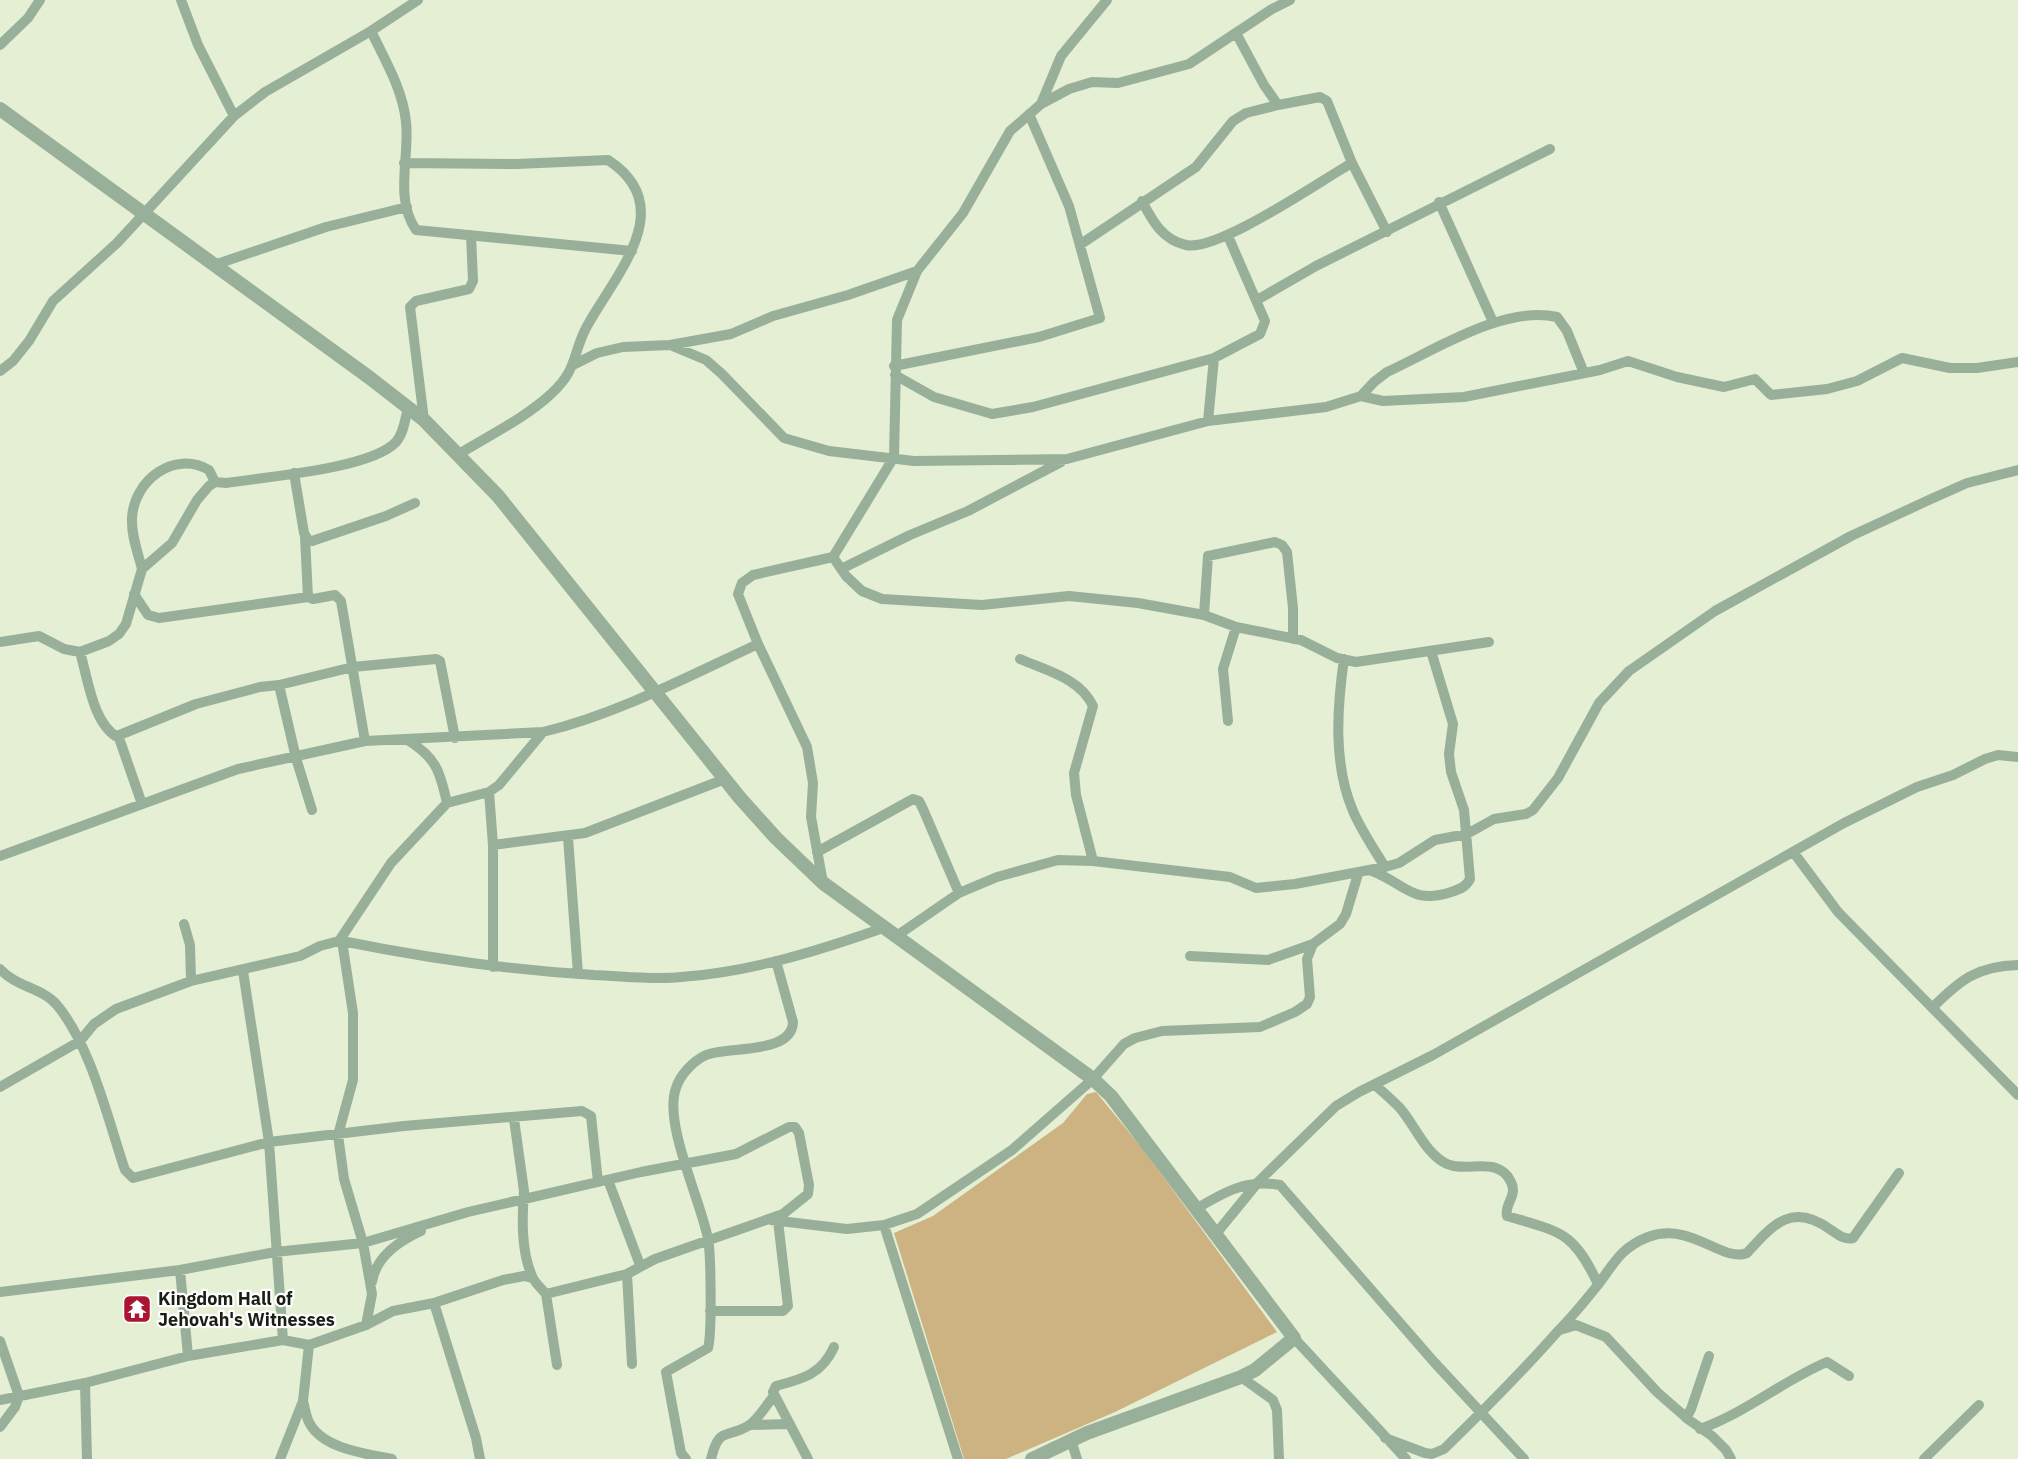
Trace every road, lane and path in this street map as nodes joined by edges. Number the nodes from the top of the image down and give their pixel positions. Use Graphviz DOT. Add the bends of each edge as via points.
graph roads {
  1 [pos="40,0"];
  2 [pos="181,0"];
  3 [pos="418,0"];
  4 [pos="1107,0"];
  5 [pos="1290,0"];
  6 [pos="371,31"];
  7 [pos="1236,33"];
  8 [pos="0,45"];
  9 [pos="1041,104"];
  10 [pos="1278,105"];
  11 [pos="0,110"];
  12 [pos="1029,114"];
  13 [pos="234,116"];
  14 [pos="1550,149"];
  15 [pos="404,163"];
  16 [pos="1352,163"];
  17 [pos="1142,201"];
  18 [pos="1439,202"];
  19 [pos="407,207"];
  20 [pos="142,213"];
  21 [pos="1387,232"];
  22 [pos="471,235"];
  23 [pos="1227,236"];
  24 [pos="1081,244"];
  25 [pos="632,251"];
  26 [pos="214,265"];
  27 [pos="917,271"];
  28 [pos="1257,300"];
  29 [pos="1493,322"];
  30 [pos="670,345"];
  31 [pos="1214,358"];
  32 [pos="2018,362"];
  33 [pos="575,364"];
  34 [pos="0,371"];
  35 [pos="895,371"];
  36 [pos="1584,373"];
  37 [pos="1361,396"];
  38 [pos="408,408"];
  39 [pos="424,420"];
  40 [pos="1208,421"];
  41 [pos="459,454"];
  42 [pos="894,457"];
  43 [pos="1066,459"];
  44 [pos="2018,470"];
  45 [pos="294,473"];
  46 [pos="215,482"];
  47 [pos="416,503"];
  48 [pos="305,537"];
  49 [pos="833,556"];
  50 [pos="142,569"];
  51 [pos="842,569"];
  52 [pos="134,594"];
  53 [pos="308,597"];
  54 [pos="1204,615"];
  55 [pos="1236,627"];
  56 [pos="1293,639"];
  57 [pos="0,642"];
  58 [pos="1490,642"];
  59 [pos="758,644"];
  60 [pos="1431,651"];
  61 [pos="80,652"];
  62 [pos="1020,658"];
  63 [pos="1344,659"];
  64 [pos="353,667"];
  65 [pos="279,686"];
  66 [pos="654,691"];
  67 [pos="1228,721"];
  68 [pos="543,732"];
  69 [pos="117,736"];
  70 [pos="455,738"];
  71 [pos="406,739"];
  72 [pos="365,741"];
  73 [pos="2018,757"];
  74 [pos="296,758"];
  75 [pos="724,779"];
  76 [pos="489,792"];
  77 [pos="447,803"];
  78 [pos="142,804"];
  79 [pos="312,810"];
  80 [pos="1467,834"];
  81 [pos="568,837"];
  82 [pos="493,845"];
  83 [pos="817,852"];
  84 [pos="1794,853"];
  85 [pos="0,856"];
  86 [pos="1093,861"];
  87 [pos="1385,867"];
  88 [pos="1372,871"];
  89 [pos="1359,874"];
  90 [pos="823,883"];
  91 [pos="958,893"];
  92 [pos="184,924"];
  93 [pos="883,928"];
  94 [pos="895,937"];
  95 [pos="340,941"];
  96 [pos="1313,944"];
  97 [pos="1190,956"];
  98 [pos="776,961"];
  99 [pos="2018,965"];
  100 [pos="493,967"];
  101 [pos="0,969"];
  102 [pos="243,971"];
  103 [pos="578,974"];
  104 [pos="191,981"];
  105 [pos="1932,1008"];
  106 [pos="80,1041"];
  107 [pos="1093,1079"];
  108 [pos="1375,1084"];
  109 [pos="0,1087"];
  110 [pos="2018,1095"];
  111 [pos="514,1119"];
  112 [pos="338,1135"];
  113 [pos="269,1142"];
  114 [pos="685,1163"];
  115 [pos="1899,1173"];
  116 [pos="603,1181"];
  117 [pos="1258,1181"];
  118 [pos="523,1201"];
  119 [pos="1196,1209"];
  120 [pos="468,1212"];
  121 [pos="773,1220"];
  122 [pos="884,1225"];
  123 [pos="1215,1234"];
  124 [pos="709,1240"];
  125 [pos="363,1243"];
  126 [pos="275,1252"];
  127 [pos="640,1265"];
  128 [pos="180,1270"];
  129 [pos="627,1274"];
  130 [pos="532,1278"];
  131 [pos="1598,1284"];
  132 [pos="0,1292"];
  133 [pos="372,1294"];
  134 [pos="546,1294"];
  135 [pos="434,1303"];
  136 [pos="710,1311"];
  137 [pos="366,1325"];
  138 [pos="1559,1331"];
  139 [pos="1294,1338"];
  140 [pos="283,1340"];
  141 [pos="0,1341"];
  142 [pos="309,1345"];
  143 [pos="834,1347"];
  144 [pos="188,1356"];
  145 [pos="1709,1356"];
  146 [pos="632,1364"];
  147 [pos="557,1365"];
  148 [pos="1849,1376"];
  149 [pos="1241,1377"];
  150 [pos="85,1383"];
  151 [pos="19,1396"];
  152 [pos="774,1396"];
  153 [pos="0,1400"];
  154 [pos="303,1401"];
  155 [pos="1979,1405"];
  156 [pos="1481,1413"];
  157 [pos="1686,1418"];
  158 [pos="790,1424"];
  159 [pos="749,1425"];
  160 [pos="0,1426"];
  161 [pos="1700,1429"];
  162 [pos="1385,1438"];
  163 [pos="1071,1440"];
  164 [pos="87,1459"];
  165 [pos="280,1459"];
  166 [pos="392,1459"];
  167 [pos="480,1459"];
  168 [pos="686,1459"];
  169 [pos="711,1459"];
  170 [pos="808,1459"];
  171 [pos="958,1459"];
  172 [pos="1032,1459"];
  173 [pos="1077,1459"];
  174 [pos="1279,1459"];
  175 [pos="1406,1459"];
  176 [pos="1524,1459"];
  177 [pos="1731,1459"];
  178 [pos="1924,1459"];
  1 -- 8 [label="street"];
  2 -- 13 [label="street" via="198,45"];
  3 -- 6 [label="street"];
  4 -- 9 [label="street" via="1061,56"];
  5 -- 7 [label="street"];
  6 -- 13 [label="street" via="265,92"];
  6 -- 15 [label="street" via="404,107"];
  7 -- 9 [label="street" via="1189,64 1118,82 1092,82"];
  7 -- 10 [label="street"];
  9 -- 12 [label="street"];
  10 -- 16 [label="street" via="1325,99"];
  10 -- 17 [label="street" via="1246,113 1233,121 1196,167"];
  11 -- 20 [label="street"];
  12 -- 24 [label="street"];
  12 -- 27 [label="street" via="1010,131 963,213"];
  13 -- 20 [label="street"];
  14 -- 18 [label="street"];
  15 -- 19 [label="street"];
  15 -- 25 [label="street" via="608,160 633,181 640,199 641,216"];
  16 -- 21 [label="street"];
  16 -- 23 [label="street"];
  17 -- 23 [label="street" via="1155,226 1184,244 1198,246"];
  17 -- 24 [label="street"];
  18 -- 21 [label="street"];
  18 -- 29 [label="street"];
  19 -- 22 [label="street" via="416,231"];
  19 -- 26 [label="street" via="326,227"];
  20 -- 26 [label="street"];
  20 -- 34 [label="street" via="96,264 53,302 13,361"];
  21 -- 28 [label="street"];
  22 -- 25 [label="street"];
  22 -- 39 [label="street" via="470,288 410,307"];
  23 -- 28 [label="street"];
  24 -- 35 [label="street" via="1101,314 1096,321"];
  25 -- 33 [label="street" via="584,332"];
  26 -- 38 [label="street"];
  27 -- 30 [label="street" via="773,316 730,334"];
  27 -- 35 [label="street" via="897,320"];
  28 -- 31 [label="street" via="1265,321 1260,334"];
  29 -- 36 [label="street" via="1514,316 1557,318 1567,331"];
  29 -- 37 [label="street" via="1387,372"];
  30 -- 33 [label="street" via="623,347 597,353"];
  30 -- 42 [label="street" via="706,360 784,438 829,451"];
  31 -- 35 [label="street" via="1033,407 992,414 934,397"];
  31 -- 40 [label="street"];
  32 -- 36 [label="street" via="1950,368 1902,358 1857,381 1827,389 1771,395 1755,379 1724,387 1677,377 1628,360"];
  33 -- 41 [label="street" via="551,394"];
  35 -- 42 [label="street"];
  36 -- 37 [label="street" via="1464,397 1383,401"];
  37 -- 40 [label="street" via="1326,407"];
  38 -- 39 [label="street"];
  38 -- 45 [label="street" via="401,434 389,448 362,460"];
  39 -- 41 [label="street"];
  40 -- 43 [label="street"];
  41 -- 66 [label="street" via="515,516"];
  42 -- 43 [label="street" via="959,462"];
  42 -- 49 [label="street"];
  43 -- 51 [label="street" via="968,511"];
  44 -- 80 [label="street" via="1967,483 1921,503 1851,536 1715,611 1629,671 1599,703 1558,778 1533,810 1494,819"];
  45 -- 46 [label="street"];
  45 -- 48 [label="street"];
  46 -- 50 [label="street" via="197,500 172,543"];
  46 -- 50 [label="street" via="208,470 187,462 157,472 146,484 135,502 132,518"];
  47 -- 48 [label="street" via="317,540"];
  48 -- 53 [label="street"];
  49 -- 51 [label="street"];
  49 -- 59 [label="street" via="753,575 742,583 738,594"];
  50 -- 52 [label="street"];
  51 -- 54 [label="street" via="862,591 882,599 982,605 1069,596"];
  52 -- 53 [label="street" via="148,615 159,618"];
  52 -- 61 [label="street" via="126,624 119,634"];
  53 -- 64 [label="street" via="339,597"];
  54 -- 55 [label="street"];
  54 -- 56 [label="street" via="1208,556 1275,542 1287,552"];
  55 -- 56 [label="street"];
  55 -- 67 [label="street" via="1223,669"];
  56 -- 63 [label="street"];
  57 -- 61 [label="street" via="39,636 64,649"];
  58 -- 60 [label="street"];
  59 -- 66 [label="street"];
  59 -- 83 [label="street" via="807,747"];
  60 -- 63 [label="street" via="1356,662"];
  60 -- 80 [label="street" via="1453,724 1451,772 1464,810"];
  61 -- 69 [label="street" via="99,716 110,734"];
  62 -- 86 [label="street" via="1078,685 1093,706 1074,773"];
  63 -- 87 [label="street" via="1337,706 1343,773 1352,809"];
  64 -- 65 [label="street"];
  64 -- 70 [label="street" via="440,661"];
  64 -- 72 [label="street"];
  65 -- 69 [label="street" via="205,701"];
  65 -- 74 [label="street"];
  66 -- 68 [label="street"];
  66 -- 75 [label="street"];
  68 -- 70 [label="street"];
  68 -- 76 [label="street" via="509,775"];
  69 -- 78 [label="street"];
  70 -- 71 [label="street"];
  71 -- 72 [label="street"];
  71 -- 77 [label="street" via="429,756 439,770"];
  72 -- 74 [label="street"];
  73 -- 84 [label="street" via="1998,755 1917,787"];
  74 -- 78 [label="street" via="238,769"];
  74 -- 79 [label="street"];
  75 -- 81 [label="street"];
  75 -- 90 [label="street" via="776,838"];
  76 -- 77 [label="street"];
  76 -- 82 [label="street"];
  77 -- 95 [label="street" via="391,864"];
  78 -- 85 [label="street"];
  80 -- 87 [label="street" via="1435,840 1399,863"];
  80 -- 88 [label="street" via="1470,879 1460,889 1423,898"];
  81 -- 82 [label="street"];
  81 -- 103 [label="street"];
  82 -- 100 [label="street"];
  83 -- 90 [label="street"];
  83 -- 91 [label="street" via="913,799 923,809"];
  84 -- 105 [label="street" via="1838,912"];
  84 -- 108 [label="street"];
  86 -- 89 [label="street" via="1230,877 1256,888"];
  86 -- 91 [label="street" via="1058,860"];
  87 -- 88 [label="street"];
  88 -- 89 [label="street"];
  89 -- 96 [label="street" via="1340,924"];
  90 -- 93 [label="street"];
  91 -- 94 [label="street"];
  92 -- 104 [label="street" via="190,945"];
  93 -- 94 [label="street"];
  93 -- 98 [label="street"];
  94 -- 107 [label="street"];
  95 -- 100 [label="street"];
  95 -- 102 [label="street"];
  95 -- 112 [label="street" via="353,1013 353,1080"];
  96 -- 97 [label="street" via="1268,960"];
  96 -- 107 [label="street" via="1306,960 1310,997 1301,1008 1260,1027 1162,1031 1135,1038 1124,1044"];
  98 -- 103 [label="street" via="682,977"];
  98 -- 114 [label="street" via="793,1030 788,1036 754,1049 706,1055 684,1073 673,1100"];
  99 -- 105 [label="street" via="1996,966 1969,975"];
  100 -- 103 [label="street"];
  101 -- 106 [label="street" via="10,979 51,999"];
  102 -- 104 [label="street"];
  102 -- 113 [label="street"];
  104 -- 106 [label="street" via="116,1010 94,1024"];
  105 -- 110 [label="street"];
  106 -- 109 [label="street"];
  106 -- 113 [label="street" via="125,1170 133,1178"];
  107 -- 119 [label="street" via="1124,1111"];
  107 -- 122 [label="street" via="1012,1150 970,1180 917,1214"];
  108 -- 117 [label="street" via="1336,1106"];
  108 -- 131 [label="street" via="1446,1164 1491,1166 1505,1174 1514,1194 1507,1216 1550,1229 1573,1241 1586,1257"];
  111 -- 112 [label="street"];
  111 -- 116 [label="street" via="589,1113"];
  111 -- 118 [label="street"];
  112 -- 113 [label="street"];
  112 -- 125 [label="street" via="344,1179"];
  113 -- 126 [label="street"];
  114 -- 116 [label="street"];
  114 -- 121 [label="street" via="736,1154 782,1129 795,1127 808,1194 797,1206"];
  114 -- 124 [label="street"];
  115 -- 131 [label="street" via="1853,1238 1842,1238 1820,1221 1791,1217 1770,1227 1747,1252 1733,1256 1701,1239 1667,1232 1631,1245 1614,1260"];
  116 -- 118 [label="street"];
  116 -- 127 [label="street"];
  117 -- 119 [label="street" via="1221,1194"];
  117 -- 123 [label="street"];
  117 -- 156 [label="street" via="1280,1185"];
  118 -- 120 [label="street"];
  118 -- 130 [label="street" via="525,1244"];
  119 -- 123 [label="street"];
  120 -- 125 [label="street"];
  120 -- 133 [label="street" via="414,1234 385,1254 374,1270"];
  121 -- 122 [label="street" via="835,1228"];
  121 -- 124 [label="street"];
  121 -- 136 [label="street" via="786,1309"];
  122 -- 171 [label="street"];
  123 -- 139 [label="street"];
  124 -- 127 [label="street"];
  124 -- 136 [label="street"];
  125 -- 126 [label="street"];
  125 -- 133 [label="street"];
  126 -- 128 [label="street"];
  126 -- 140 [label="street"];
  127 -- 129 [label="street"];
  128 -- 132 [label="street"];
  128 -- 144 [label="street"];
  129 -- 134 [label="street"];
  129 -- 146 [label="street"];
  130 -- 134 [label="street"];
  130 -- 135 [label="street" via="503,1280"];
  131 -- 138 [label="street"];
  133 -- 137 [label="street"];
  134 -- 147 [label="street"];
  135 -- 137 [label="street" via="393,1311"];
  135 -- 167 [label="street"];
  136 -- 168 [label="street" via="708,1348 666,1372 681,1453"];
  137 -- 142 [label="street"];
  138 -- 156 [label="street"];
  138 -- 157 [label="street" via="1576,1325 1606,1337"];
  139 -- 149 [label="street"];
  139 -- 162 [label="street"];
  140 -- 142 [label="street"];
  140 -- 144 [label="street"];
  141 -- 151 [label="street"];
  142 -- 154 [label="street"];
  143 -- 152 [label="street" via="828,1361 818,1370 776,1386"];
  144 -- 150 [label="street"];
  145 -- 157 [label="street"];
  148 -- 161 [label="street" via="1827,1362 1774,1388 1742,1411"];
  149 -- 163 [label="street"];
  149 -- 174 [label="street" via="1273,1400"];
  150 -- 151 [label="street"];
  150 -- 164 [label="street"];
  151 -- 153 [label="street"];
  151 -- 160 [label="street"];
  152 -- 158 [label="street"];
  152 -- 159 [label="street"];
  154 -- 165 [label="street"];
  154 -- 166 [label="street" via="310,1425 321,1436 336,1445"];
  155 -- 178 [label="street"];
  156 -- 162 [label="street" via="1444,1449 1432,1454"];
  156 -- 176 [label="street"];
  157 -- 161 [label="street"];
  158 -- 159 [label="street"];
  158 -- 170 [label="street"];
  159 -- 169 [label="street" via="725,1433 715,1444"];
  161 -- 177 [label="street"];
  162 -- 175 [label="street"];
  163 -- 172 [label="street"];
  163 -- 173 [label="street"];
}
